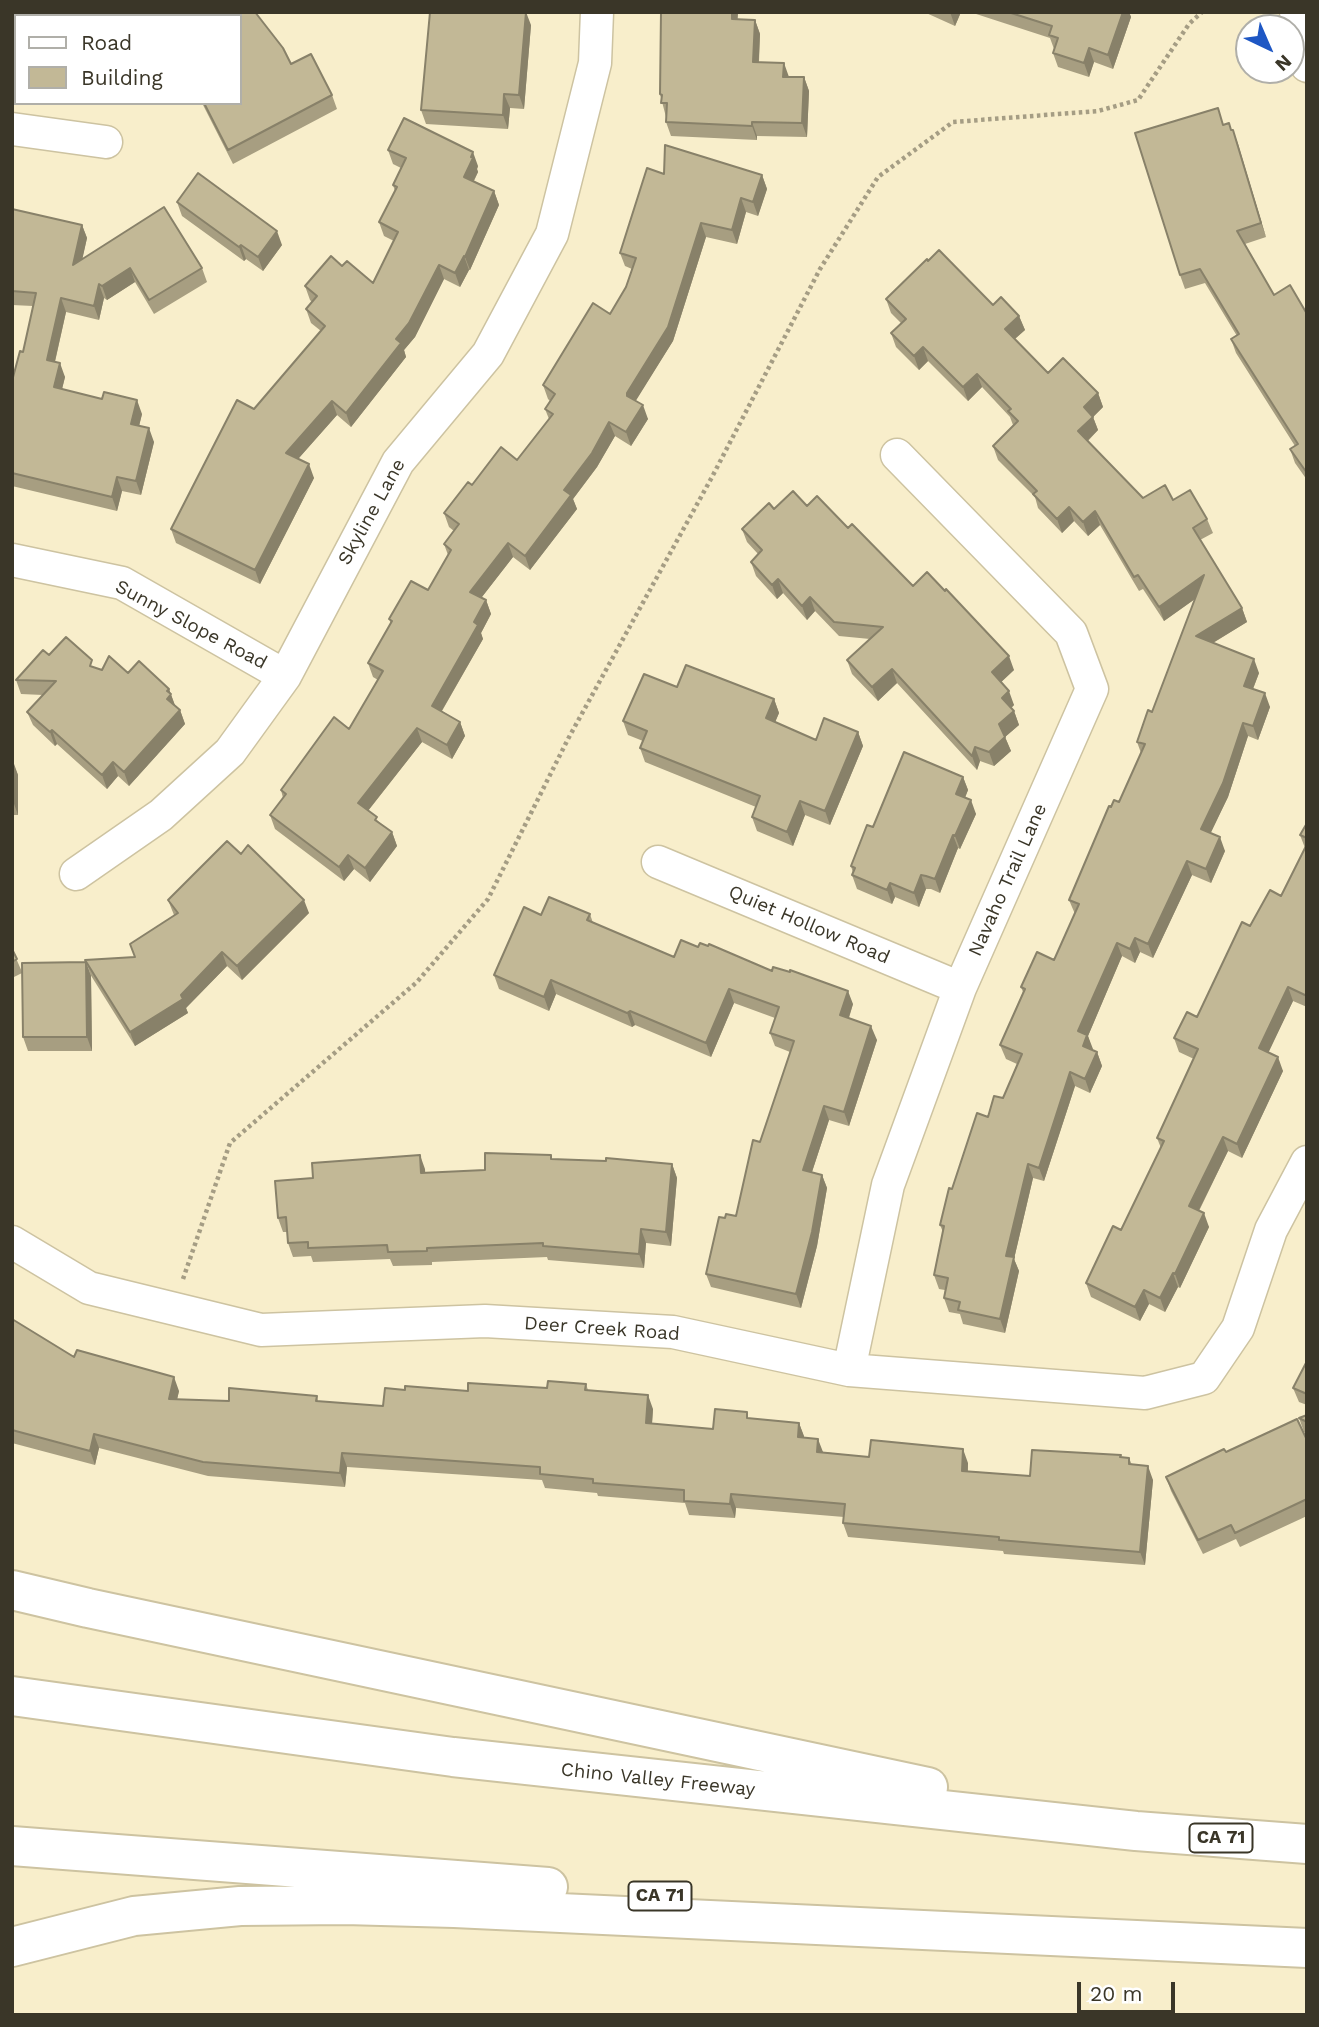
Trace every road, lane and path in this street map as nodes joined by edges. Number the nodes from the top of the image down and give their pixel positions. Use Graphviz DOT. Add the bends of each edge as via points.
graph roads {
  1 [pos="597,12"];
  2 [pos="1202,12"];
  3 [pos="1296,12"];
  4 [pos="1307,66"];
  5 [pos="12,129"];
  6 [pos="106,142"];
  7 [pos="897,455"];
  8 [pos="12,560"];
  9 [pos="285,676"];
  10 [pos="659,862"];
  11 [pos="76,874"];
  12 [pos="960,988"];
  13 [pos="1307,1162"];
  14 [pos="12,1242"];
  15 [pos="172,1309"];
  16 [pos="849,1370"];
  17 [pos="12,1590"];
  18 [pos="12,1696"];
  19 [pos="1136,1831"];
  20 [pos="1307,1844"];
  21 [pos="12,1846"];
  22 [pos="1307,1946"];
  23 [pos="12,1947"];
  1 -- 9 [label="street, Skyline Lane" via="595,62 552,234 488,354 398,461"];
  2 -- 15 [label="path" via="1138,100 1098,111 953,122 878,177 820,269 568,739 488,899 417,982 230,1143"];
  3 -- 4 [label="street"];
  5 -- 6 [label="street"];
  7 -- 12 [label="street, Navaho Trail Lane" via="1071,633 1092,689"];
  8 -- 9 [label="street, Sunny Slope Road" via="122,583"];
  9 -- 11 [label="street, Skyline Lane" via="230,751 161,815"];
  10 -- 12 [label="street, Quiet Hollow Road"];
  12 -- 16 [label="street, Navaho Trail Lane" via="888,1185"];
  13 -- 16 [label="street, Deer Creek Road" via="1271,1230 1238,1328 1203,1378 1145,1392"];
  14 -- 15 [label="street, Deer Creek Road" via="89,1288"];
  15 -- 16 [label="street, Deer Creek Road" via="261,1330 485,1321 673,1332"];
  17 -- 19 [label="highway"];
  18 -- 19 [label="highway, Chino Valley Freeway / CA 71" via="453,1758"];
  19 -- 20 [label="highway, Chino Valley Freeway / CA 71"];
  21 -- 22 [label="highway, CA 71"];
  22 -- 23 [label="highway" via="345,1905 240,1906 134,1916"];
}
